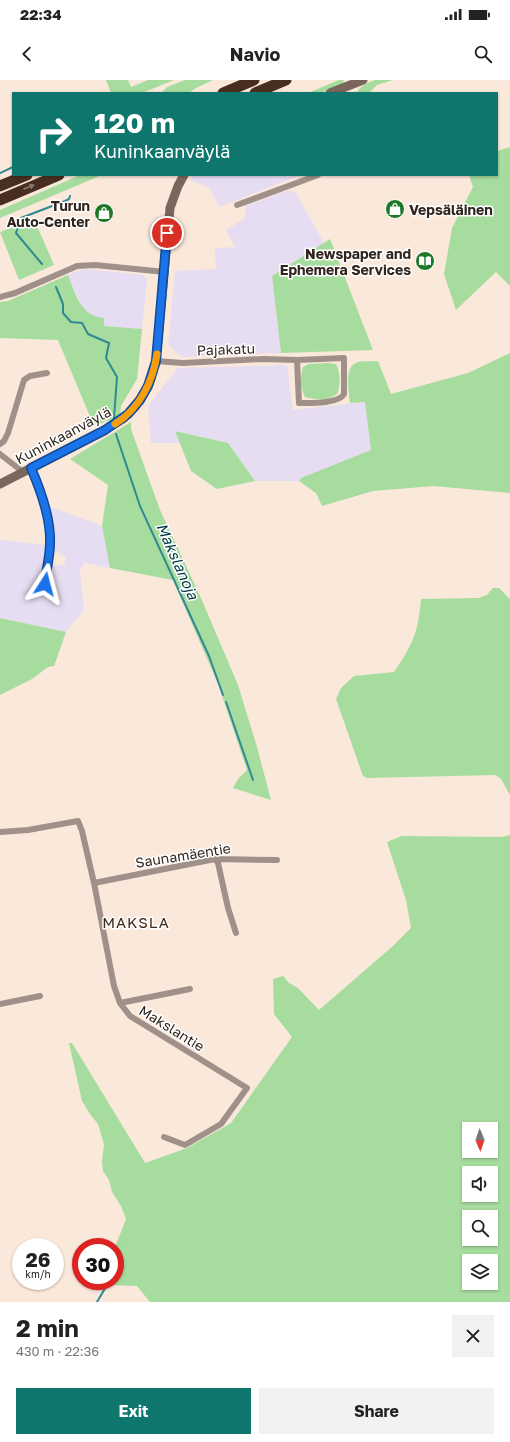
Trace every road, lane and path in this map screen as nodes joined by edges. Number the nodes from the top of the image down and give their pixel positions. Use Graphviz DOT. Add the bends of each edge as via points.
graph roads {
  1 [pos="254,80"];
  2 [pos="286,80"];
  3 [pos="363,80"];
  4 [pos="348,90"];
  5 [pos="225,92"];
  6 [pos="256,92"];
  7 [pos="336,92"];
  8 [pos="25,176"];
  9 [pos="57,176"];
  10 [pos="183,176"];
  11 [pos="315,176"];
  12 [pos="0,186"];
  13 [pos="0,200"];
  14 [pos="237,205"];
  15 [pos="164,272"];
  16 [pos="0,297"];
  17 [pos="297,360"];
  18 [pos="156,361"];
  19 [pos="47,373"];
  20 [pos="0,444"];
  21 [pos="0,454"];
  22 [pos="27,470"];
  23 [pos="0,484"];
  24 [pos="45,584"];
  25 [pos="0,832"];
  26 [pos="215,859"];
  27 [pos="277,860"];
  28 [pos="94,883"];
  29 [pos="236,933"];
  30 [pos="190,989"];
  31 [pos="40,996"];
  32 [pos="120,1003"];
  33 [pos="0,1004"];
  34 [pos="164,1137"];
  1 -- 5 [label="highway"];
  2 -- 6 [label="highway"];
  3 -- 4 [label="street"];
  4 -- 7 [label="street"];
  8 -- 12 [label="highway"];
  13 -- 9 [label="highway, one-way"];
  10 -- 15 [label="street, Kuninkaanväylä" via="170,208"];
  11 -- 14 [label="street"];
  15 -- 16 [label="street" via="95,265 77,266"];
  15 -- 18 [label="street, Kuninkaanväylä"];
  17 -- 17 [label="street, Pajakatu" via="299,403 337,400 343,397 344,358"];
  17 -- 18 [label="street, Pajakatu"];
  18 -- 22 [label="street, Kuninkaanväylä" via="148,386 128,414 105,430"];
  19 -- 20 [label="street" via="30,376 24,380 8,433"];
  21 -- 22 [label="street"];
  22 -- 23 [label="street, Kuninkaanväylä"];
  22 -- 24 [label="street" via="37,482 50,529 50,555"];
  25 -- 28 [label="street, Makslantie" via="78,821"];
  26 -- 27 [label="street, Saunamäentie"];
  26 -- 28 [label="street, Saunamäentie"];
  26 -- 29 [label="street"];
  28 -- 32 [label="street, Makslantie" via="106,950"];
  30 -- 32 [label="street"];
  31 -- 33 [label="street"];
  32 -- 34 [label="street, Makslantie" via="130,1016 247,1088 222,1124 185,1145"];
}
